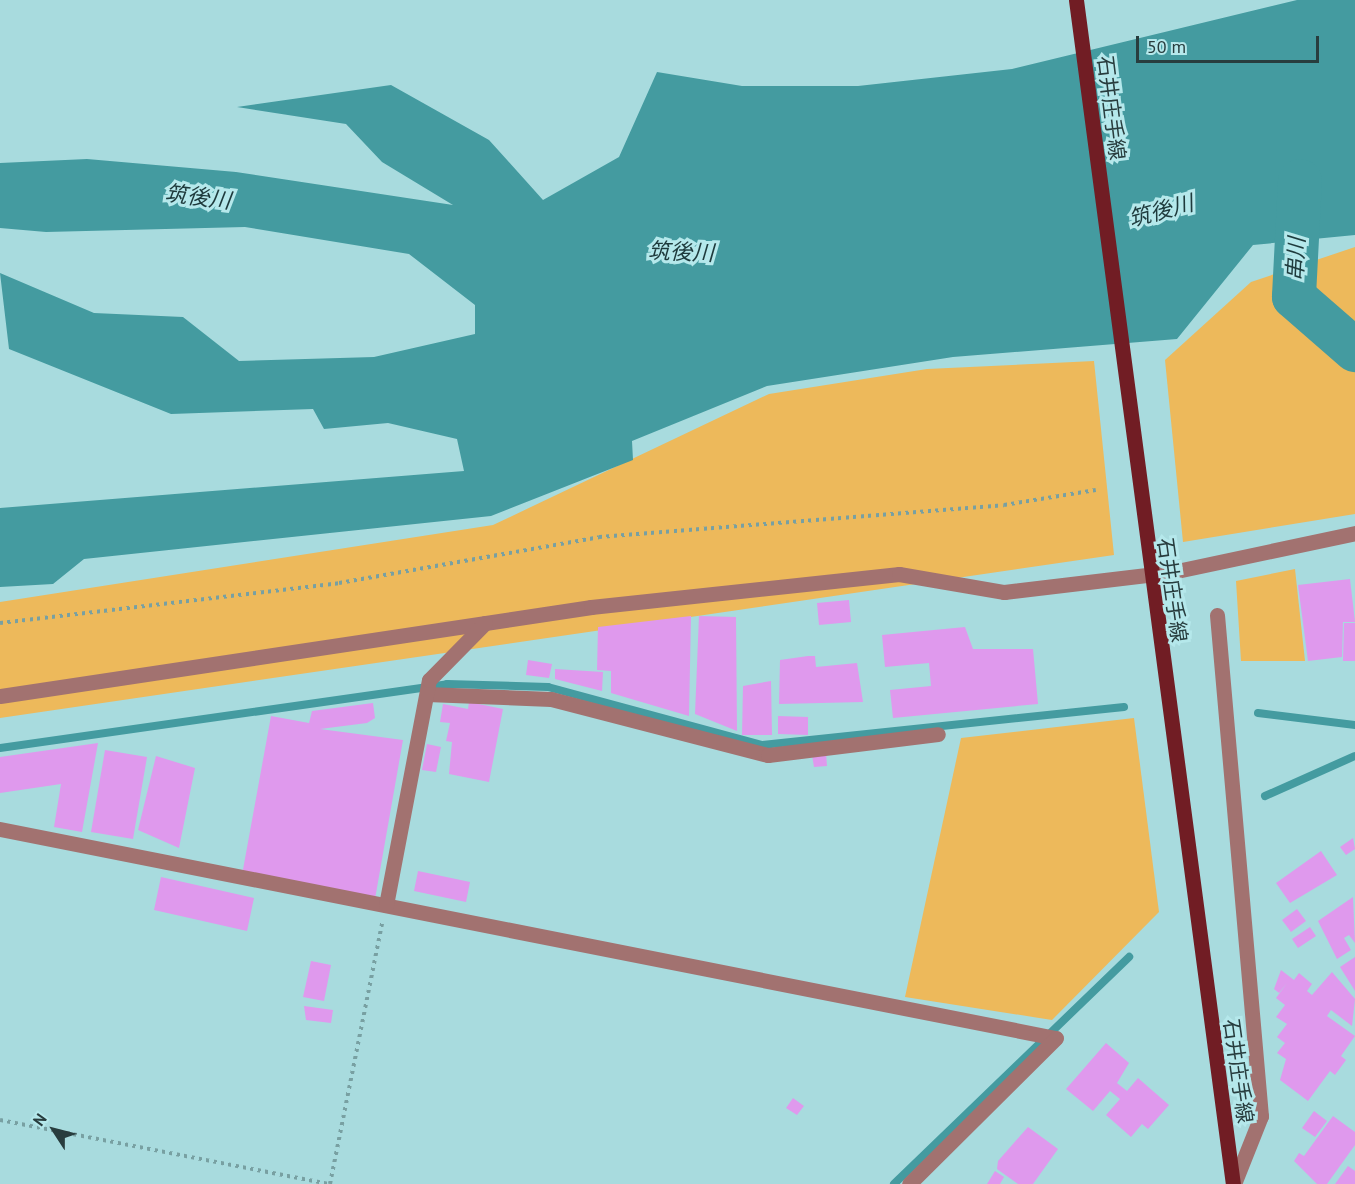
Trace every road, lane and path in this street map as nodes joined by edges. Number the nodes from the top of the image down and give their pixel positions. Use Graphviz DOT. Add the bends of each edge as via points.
graph roads {
  1 [pos="1076,0"];
  2 [pos="1096,490"];
  3 [pos="1355,533"];
  4 [pos="1149,575"];
  5 [pos="1217,615"];
  6 [pos="0,623"];
  7 [pos="486,623"];
  8 [pos="428,687"];
  9 [pos="0,696"];
  10 [pos="938,734"];
  11 [pos="0,829"];
  12 [pos="386,905"];
  13 [pos="0,1120"];
  14 [pos="330,1184"];
  15 [pos="909,1184"];
  16 [pos="1233,1184"];
  1 -- 4 [label="main road, 石井庄手線"];
  2 -- 6 [label="path" via="1004,505 599,537 339,583"];
  3 -- 4 [label="street"];
  4 -- 7 [label="street" via="1004,592 899,573"];
  4 -- 16 [label="main road, 石井庄手線"];
  5 -- 16 [label="street" via="1261,1116"];
  7 -- 8 [label="street"];
  7 -- 9 [label="street"];
  8 -- 10 [label="street" via="551,699 768,755"];
  8 -- 12 [label="street"];
  11 -- 12 [label="street"];
  12 -- 14 [label="path"];
  12 -- 15 [label="street" via="1056,1038"];
  13 -- 14 [label="path"];
}
